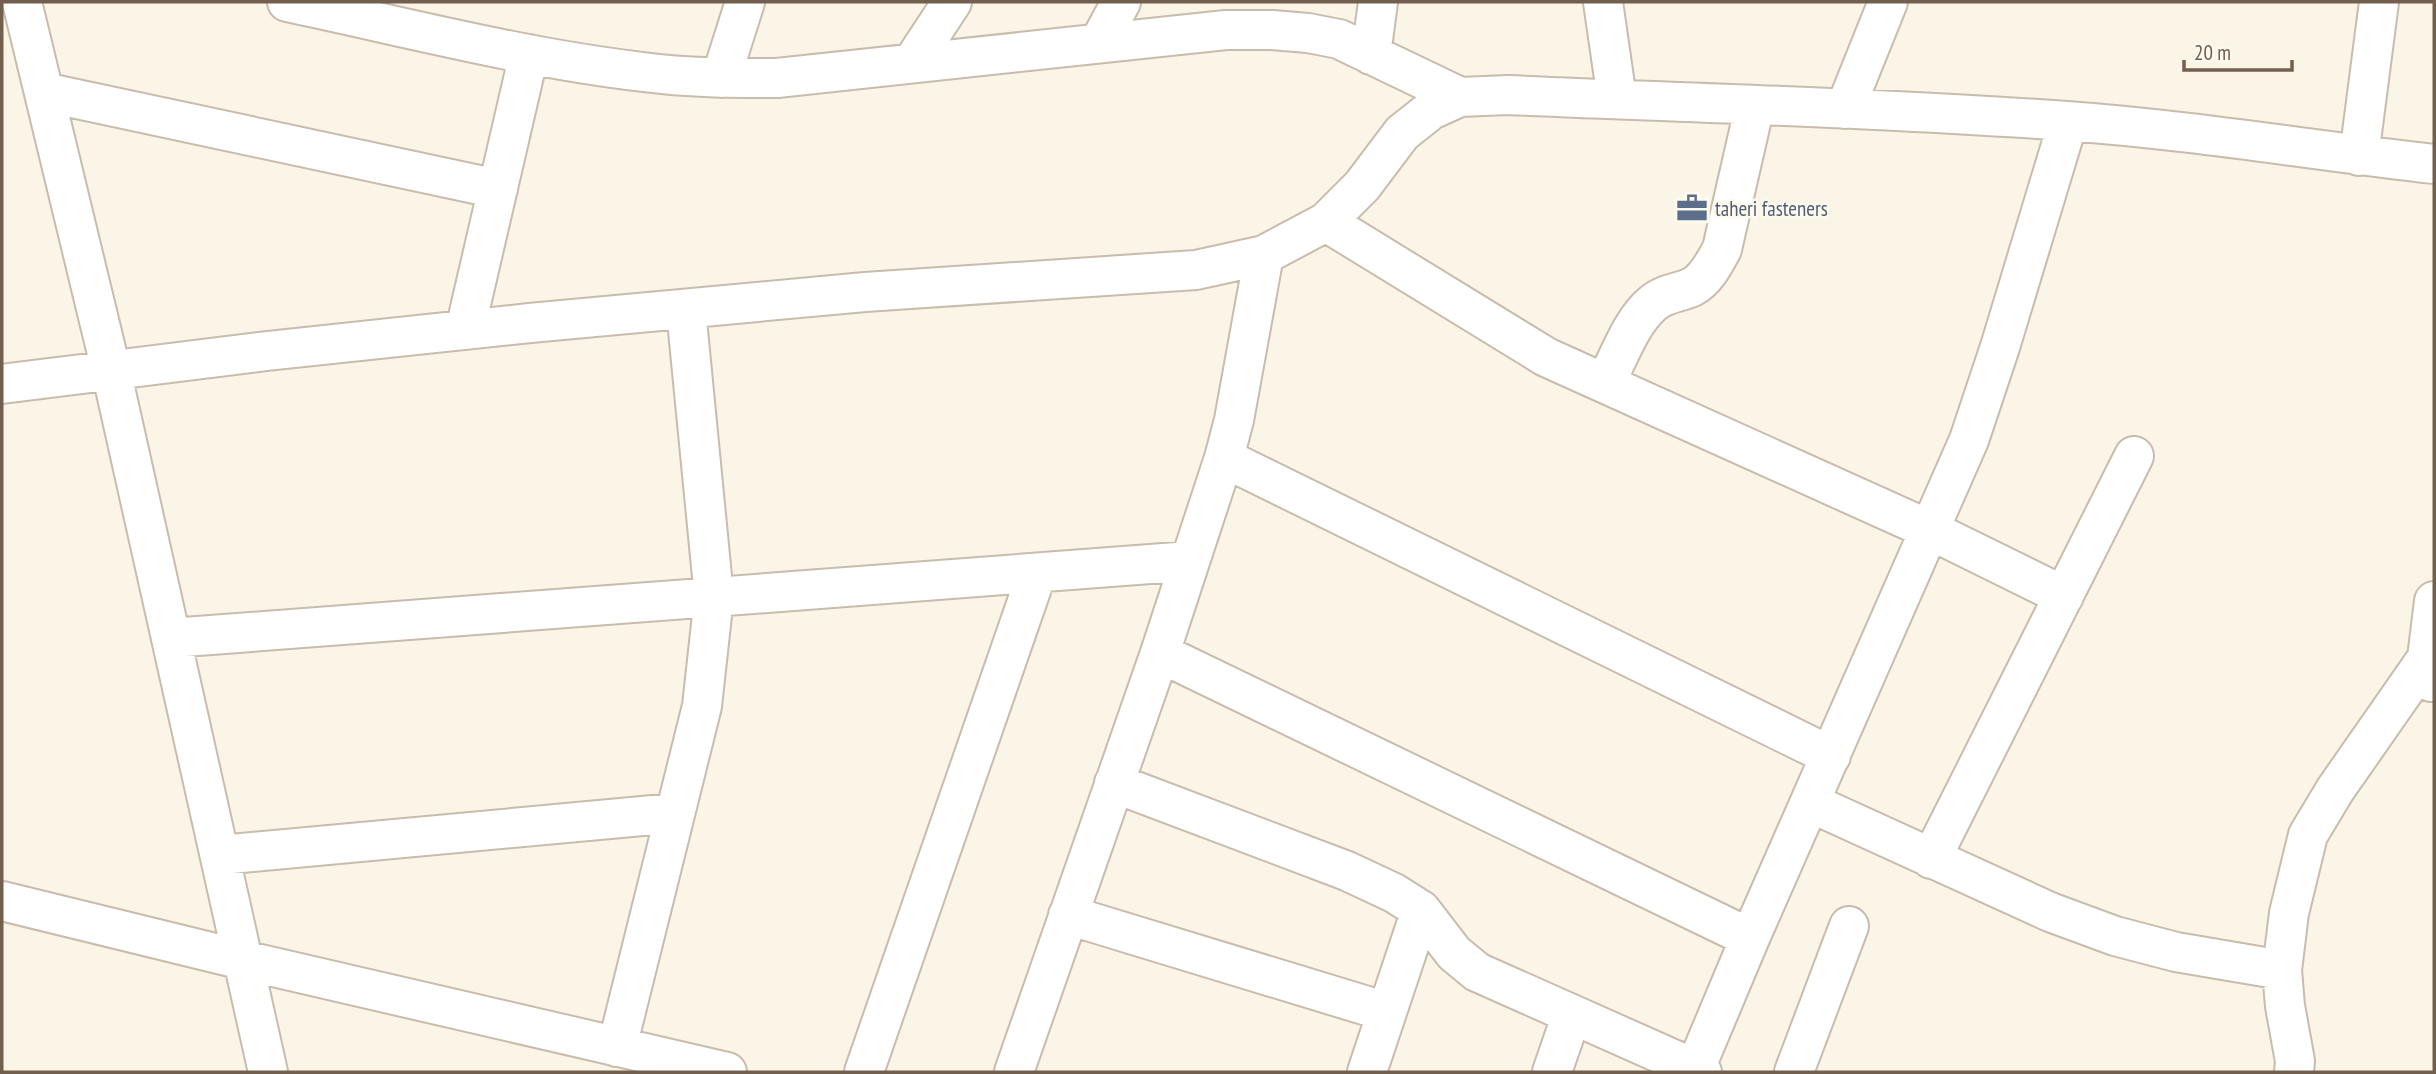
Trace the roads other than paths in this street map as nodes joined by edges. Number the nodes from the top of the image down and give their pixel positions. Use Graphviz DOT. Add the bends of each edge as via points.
graph roads {
  1 [pos="22,2"];
  2 [pos="287,2"];
  3 [pos="745,2"];
  4 [pos="952,2"];
  5 [pos="1121,2"];
  6 [pos="1378,2"];
  7 [pos="1603,2"];
  8 [pos="1888,2"];
  9 [pos="2379,2"];
  10 [pos="402,14"];
  11 [pos="1099,44"];
  12 [pos="529,54"];
  13 [pos="1371,55"];
  14 [pos="912,63"];
  15 [pos="721,78"];
  16 [pos="44,92"];
  17 [pos="1461,97"];
  18 [pos="1618,99"];
  19 [pos="1755,105"];
  20 [pos="1845,109"];
  21 [pos="2068,121"];
  22 [pos="2359,156"];
  23 [pos="2434,164"];
  24 [pos="498,189"];
  25 [pos="1326,222"];
  26 [pos="1264,255"];
  27 [pos="686,310"];
  28 [pos="465,330"];
  29 [pos="111,370"];
  30 [pos="1605,383"];
  31 [pos="2,384"];
  32 [pos="2134,456"];
  33 [pos="1224,458"];
  34 [pos="1930,530"];
  35 [pos="1190,561"];
  36 [pos="1037,573"];
  37 [pos="2064,596"];
  38 [pos="714,597"];
  39 [pos="2434,601"];
  40 [pos="171,638"];
  41 [pos="1160,653"];
  42 [pos="2431,676"];
  43 [pos="1831,756"];
  44 [pos="1114,783"];
  45 [pos="1811,803"];
  46 [pos="675,813"];
  47 [pos="220,855"];
  48 [pos="1931,859"];
  49 [pos="2,901"];
  50 [pos="1420,910"];
  51 [pos="1068,915"];
  52 [pos="1849,926"];
  53 [pos="1750,939"];
  54 [pos="243,960"];
  55 [pos="2282,970"];
  56 [pos="1387,1012"];
  57 [pos="1572,1014"];
  58 [pos="617,1047"];
  59 [pos="1698,1071"];
  60 [pos="268,1072"];
  61 [pos="727,1072"];
  62 [pos="864,1072"];
  63 [pos="1014,1072"];
  64 [pos="1367,1072"];
  65 [pos="1552,1072"];
  66 [pos="1794,1072"];
  67 [pos="2294,1072"];
  1 -- 16 [label="street"];
  2 -- 10 [label="street"];
  3 -- 15 [label="street"];
  4 -- 14 [label="street"];
  5 -- 11 [label="street"];
  6 -- 13 [label="street"];
  7 -- 18 [label="street"];
  8 -- 20 [label="street"];
  9 -- 22 [label="street"];
  10 -- 12 [label="street"];
  11 -- 13 [label="street" via="1227,30 1272,30 1339,39"];
  11 -- 14 [label="street"];
  12 -- 15 [label="street" via="644,73"];
  12 -- 24 [label="street"];
  13 -- 17 [label="street"];
  14 -- 15 [label="street" via="777,78"];
  16 -- 24 [label="street"];
  16 -- 29 [label="street"];
  17 -- 18 [label="street"];
  17 -- 25 [label="street" via="1431,110 1402,134 1362,186"];
  18 -- 19 [label="street"];
  19 -- 20 [label="street"];
  19 -- 30 [label="street" via="1722,249 1692,287 1652,304"];
  20 -- 21 [label="street"];
  21 -- 22 [label="street" via="2237,137"];
  21 -- 34 [label="street" via="1969,440"];
  22 -- 23 [label="street"];
  24 -- 28 [label="street"];
  25 -- 26 [label="street"];
  25 -- 30 [label="street" via="1546,357"];
  26 -- 27 [label="street" via="1196,270 865,292"];
  26 -- 33 [label="street"];
  27 -- 28 [label="street"];
  27 -- 38 [label="street"];
  28 -- 29 [label="street"];
  29 -- 31 [label="street"];
  29 -- 40 [label="street"];
  30 -- 34 [label="street"];
  32 -- 37 [label="street"];
  33 -- 35 [label="street"];
  33 -- 43 [label="street"];
  34 -- 37 [label="street"];
  34 -- 43 [label="street"];
  35 -- 36 [label="street"];
  35 -- 41 [label="street"];
  36 -- 38 [label="street"];
  36 -- 62 [label="street"];
  37 -- 48 [label="street"];
  38 -- 40 [label="street"];
  38 -- 46 [label="street" via="702,706"];
  39 -- 42 [label="street"];
  40 -- 47 [label="street"];
  41 -- 44 [label="street"];
  41 -- 53 [label="street"];
  42 -- 55 [label="street" via="2335,790 2308,835 2289,913"];
  43 -- 45 [label="street"];
  44 -- 50 [label="street" via="1347,870"];
  44 -- 51 [label="street"];
  45 -- 48 [label="street"];
  45 -- 53 [label="street"];
  46 -- 47 [label="street"];
  46 -- 58 [label="street"];
  47 -- 54 [label="street"];
  48 -- 55 [label="street" via="2115,936 2176,952"];
  49 -- 54 [label="street"];
  50 -- 56 [label="street"];
  50 -- 57 [label="street" via="1454,953 1477,972"];
  51 -- 56 [label="street"];
  51 -- 63 [label="street"];
  52 -- 66 [label="street"];
  53 -- 59 [label="street"];
  54 -- 58 [label="street"];
  54 -- 60 [label="street"];
  55 -- 67 [label="street"];
  56 -- 64 [label="street"];
  57 -- 59 [label="street"];
  57 -- 65 [label="street"];
  58 -- 61 [label="street"];
}
